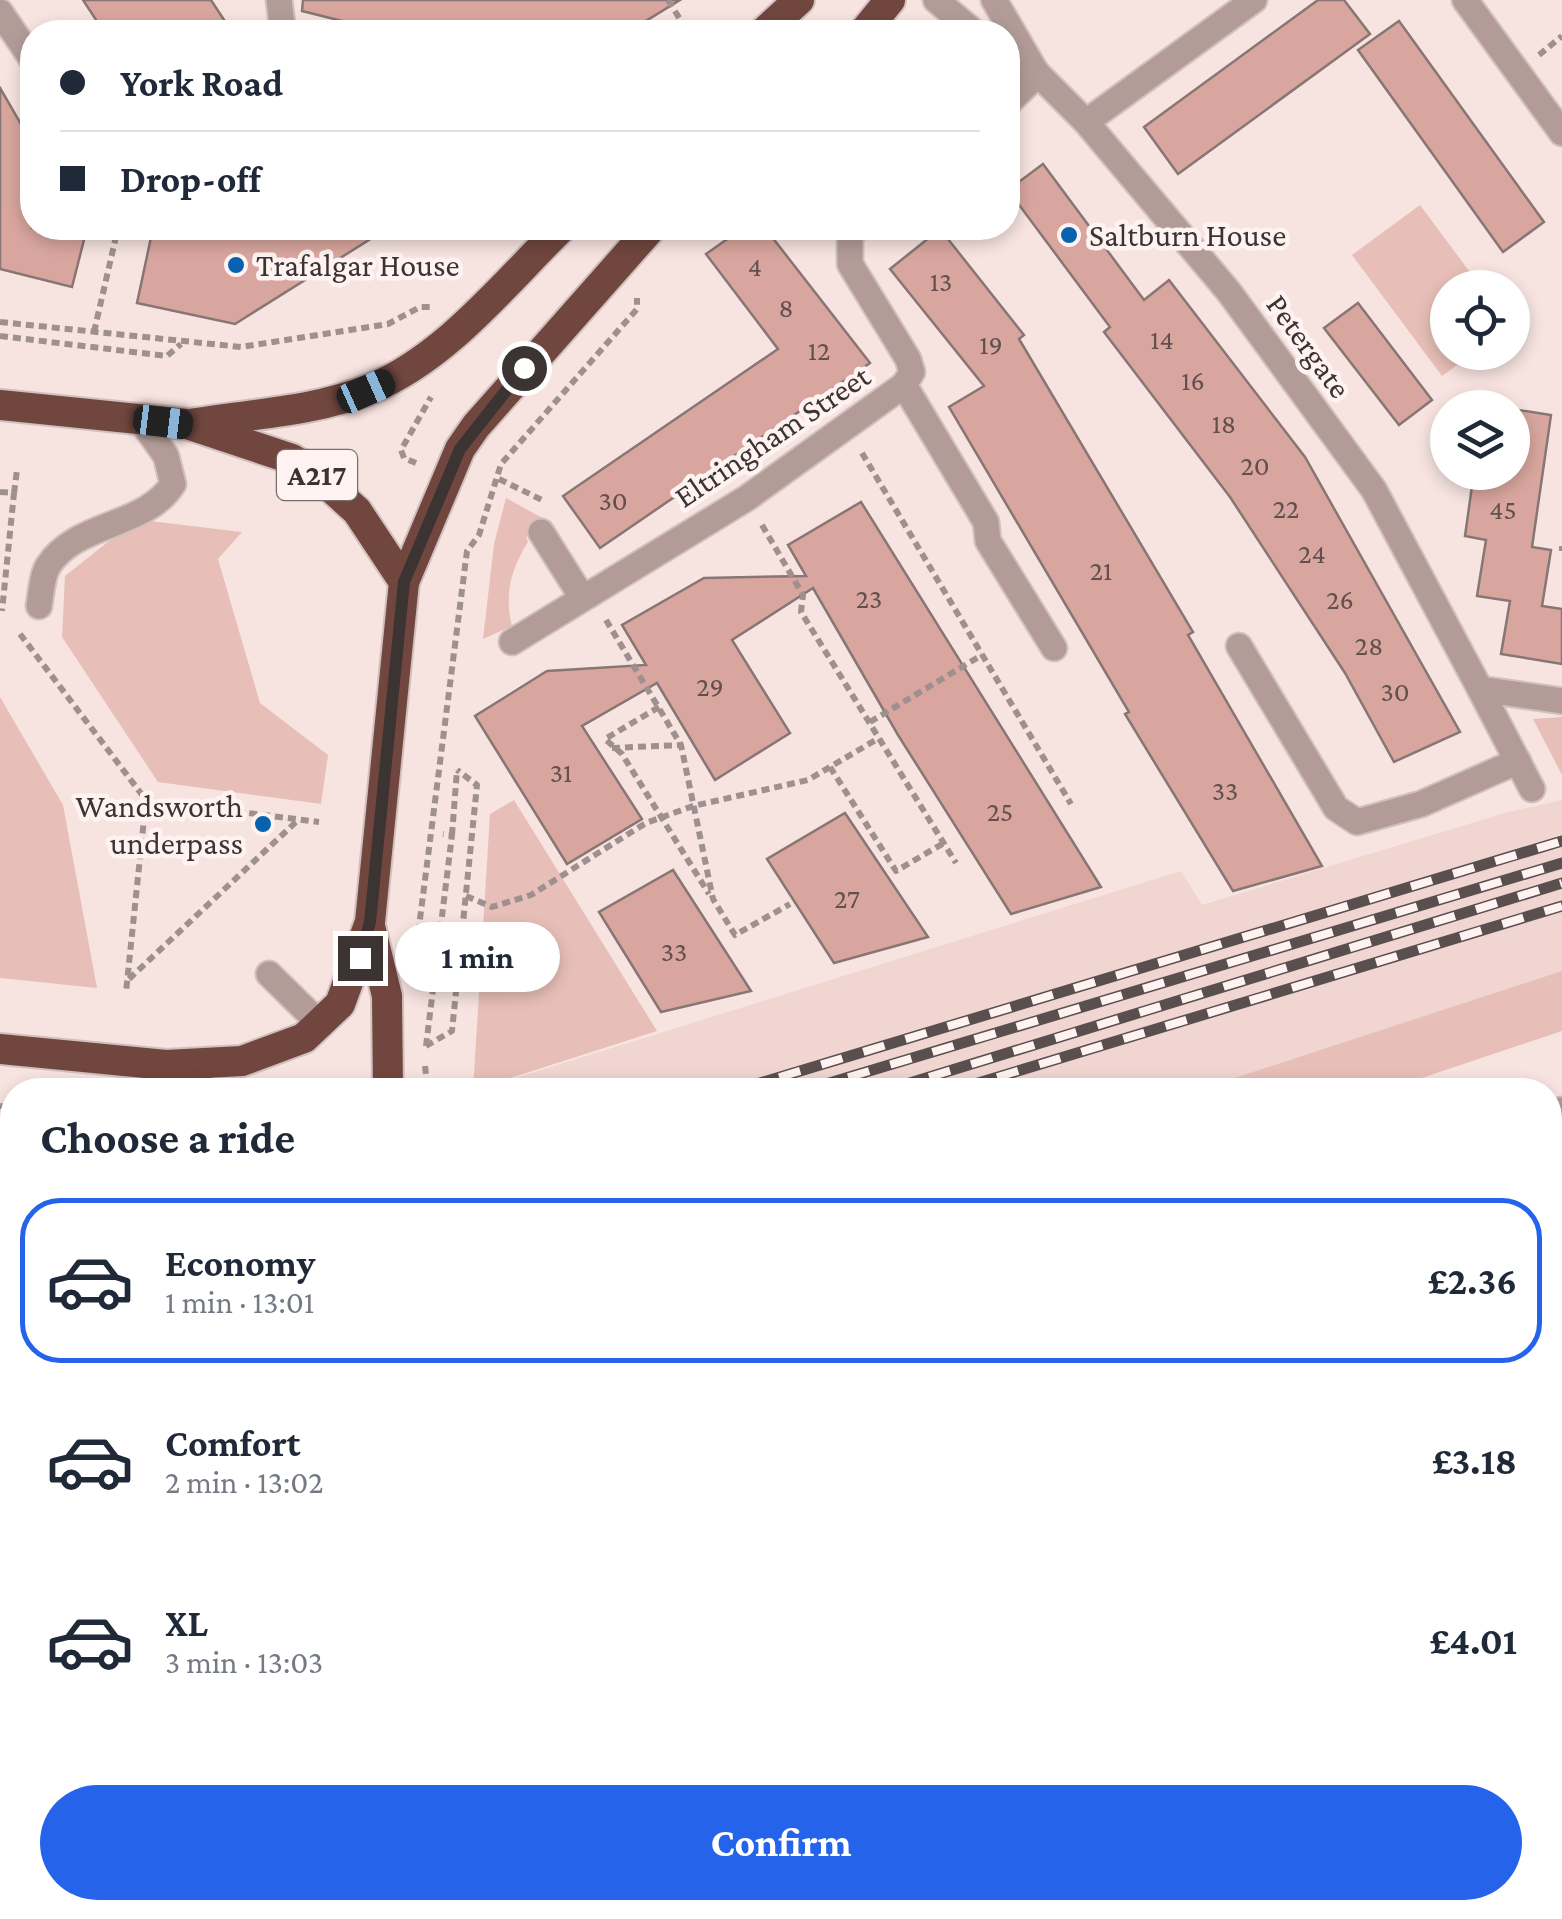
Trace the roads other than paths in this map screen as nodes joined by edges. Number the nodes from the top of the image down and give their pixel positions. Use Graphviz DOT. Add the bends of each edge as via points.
graph roads {
  1 [pos="799,0"];
  2 [pos="890,0"];
  3 [pos="936,0"];
  4 [pos="1254,0"];
  5 [pos="1464,0"];
  6 [pos="0,12"];
  7 [pos="777,20"];
  8 [pos="874,20"];
  9 [pos="960,20"];
  10 [pos="20,41"];
  11 [pos="1020,44"];
  12 [pos="1020,63"];
  13 [pos="1038,74"];
  14 [pos="1020,91"];
  15 [pos="1086,122"];
  16 [pos="1562,133"];
  17 [pos="549,240"];
  18 [pos="639,240"];
  19 [pos="850,240"];
  20 [pos="904,385"];
  21 [pos="0,405"];
  22 [pos="140,419"];
  23 [pos="187,424"];
  24 [pos="541,532"];
  25 [pos="404,582"];
  26 [pos="582,597"];
  27 [pos="39,606"];
  28 [pos="512,642"];
  29 [pos="1240,646"];
  30 [pos="1054,648"];
  31 [pos="1480,689"];
  32 [pos="1562,701"];
  33 [pos="1518,761"];
  34 [pos="1532,789"];
  35 [pos="370,922"];
  36 [pos="269,974"];
  37 [pos="321,1025"];
  38 [pos="0,1049"];
  39 [pos="117,1061"];
  40 [pos="178,1078"];
  41 [pos="388,1078"];
  1 -- 7 [label="highway"];
  2 -- 8 [label="highway"];
  3 -- 9 [label="street"];
  4 -- 15 [label="street"];
  5 -- 16 [label="street"];
  6 -- 10 [label="street"];
  11 -- 13 [label="street, Petergate"];
  12 -- 13 [label="street, Petergate"];
  13 -- 14 [label="street"];
  13 -- 15 [label="street, Petergate"];
  15 -- 31 [label="street, Petergate" via="1229,292 1374,490"];
  17 -- 23 [label="highway" via="441,344 388,381 298,408"];
  18 -- 25 [label="highway" via="460,449"];
  19 -- 20 [label="street, Eltringham Street" via="850,264 908,359 912,372"];
  20 -- 26 [label="street, Eltringham Street" via="747,498"];
  20 -- 30 [label="street"];
  21 -- 22 [label="highway, A217"];
  22 -- 23 [label="highway, A217"];
  22 -- 27 [label="street" via="166,456 173,484 164,499 84,535 46,567"];
  23 -- 25 [label="highway, A217" via="316,474 357,511"];
  24 -- 26 [label="street"];
  25 -- 35 [label="highway"];
  26 -- 28 [label="street, Eltringham Street"];
  29 -- 33 [label="street" via="1336,808 1357,822 1421,804"];
  31 -- 32 [label="street"];
  31 -- 33 [label="street, Petergate"];
  33 -- 34 [label="street, Petergate"];
  35 -- 37 [label="highway" via="352,981"];
  35 -- 41 [label="highway" via="387,996"];
  36 -- 37 [label="street"];
  37 -- 39 [label="highway" via="276,1052 242,1061"];
  38 -- 39 [label="highway"];
  39 -- 40 [label="highway"];
}
